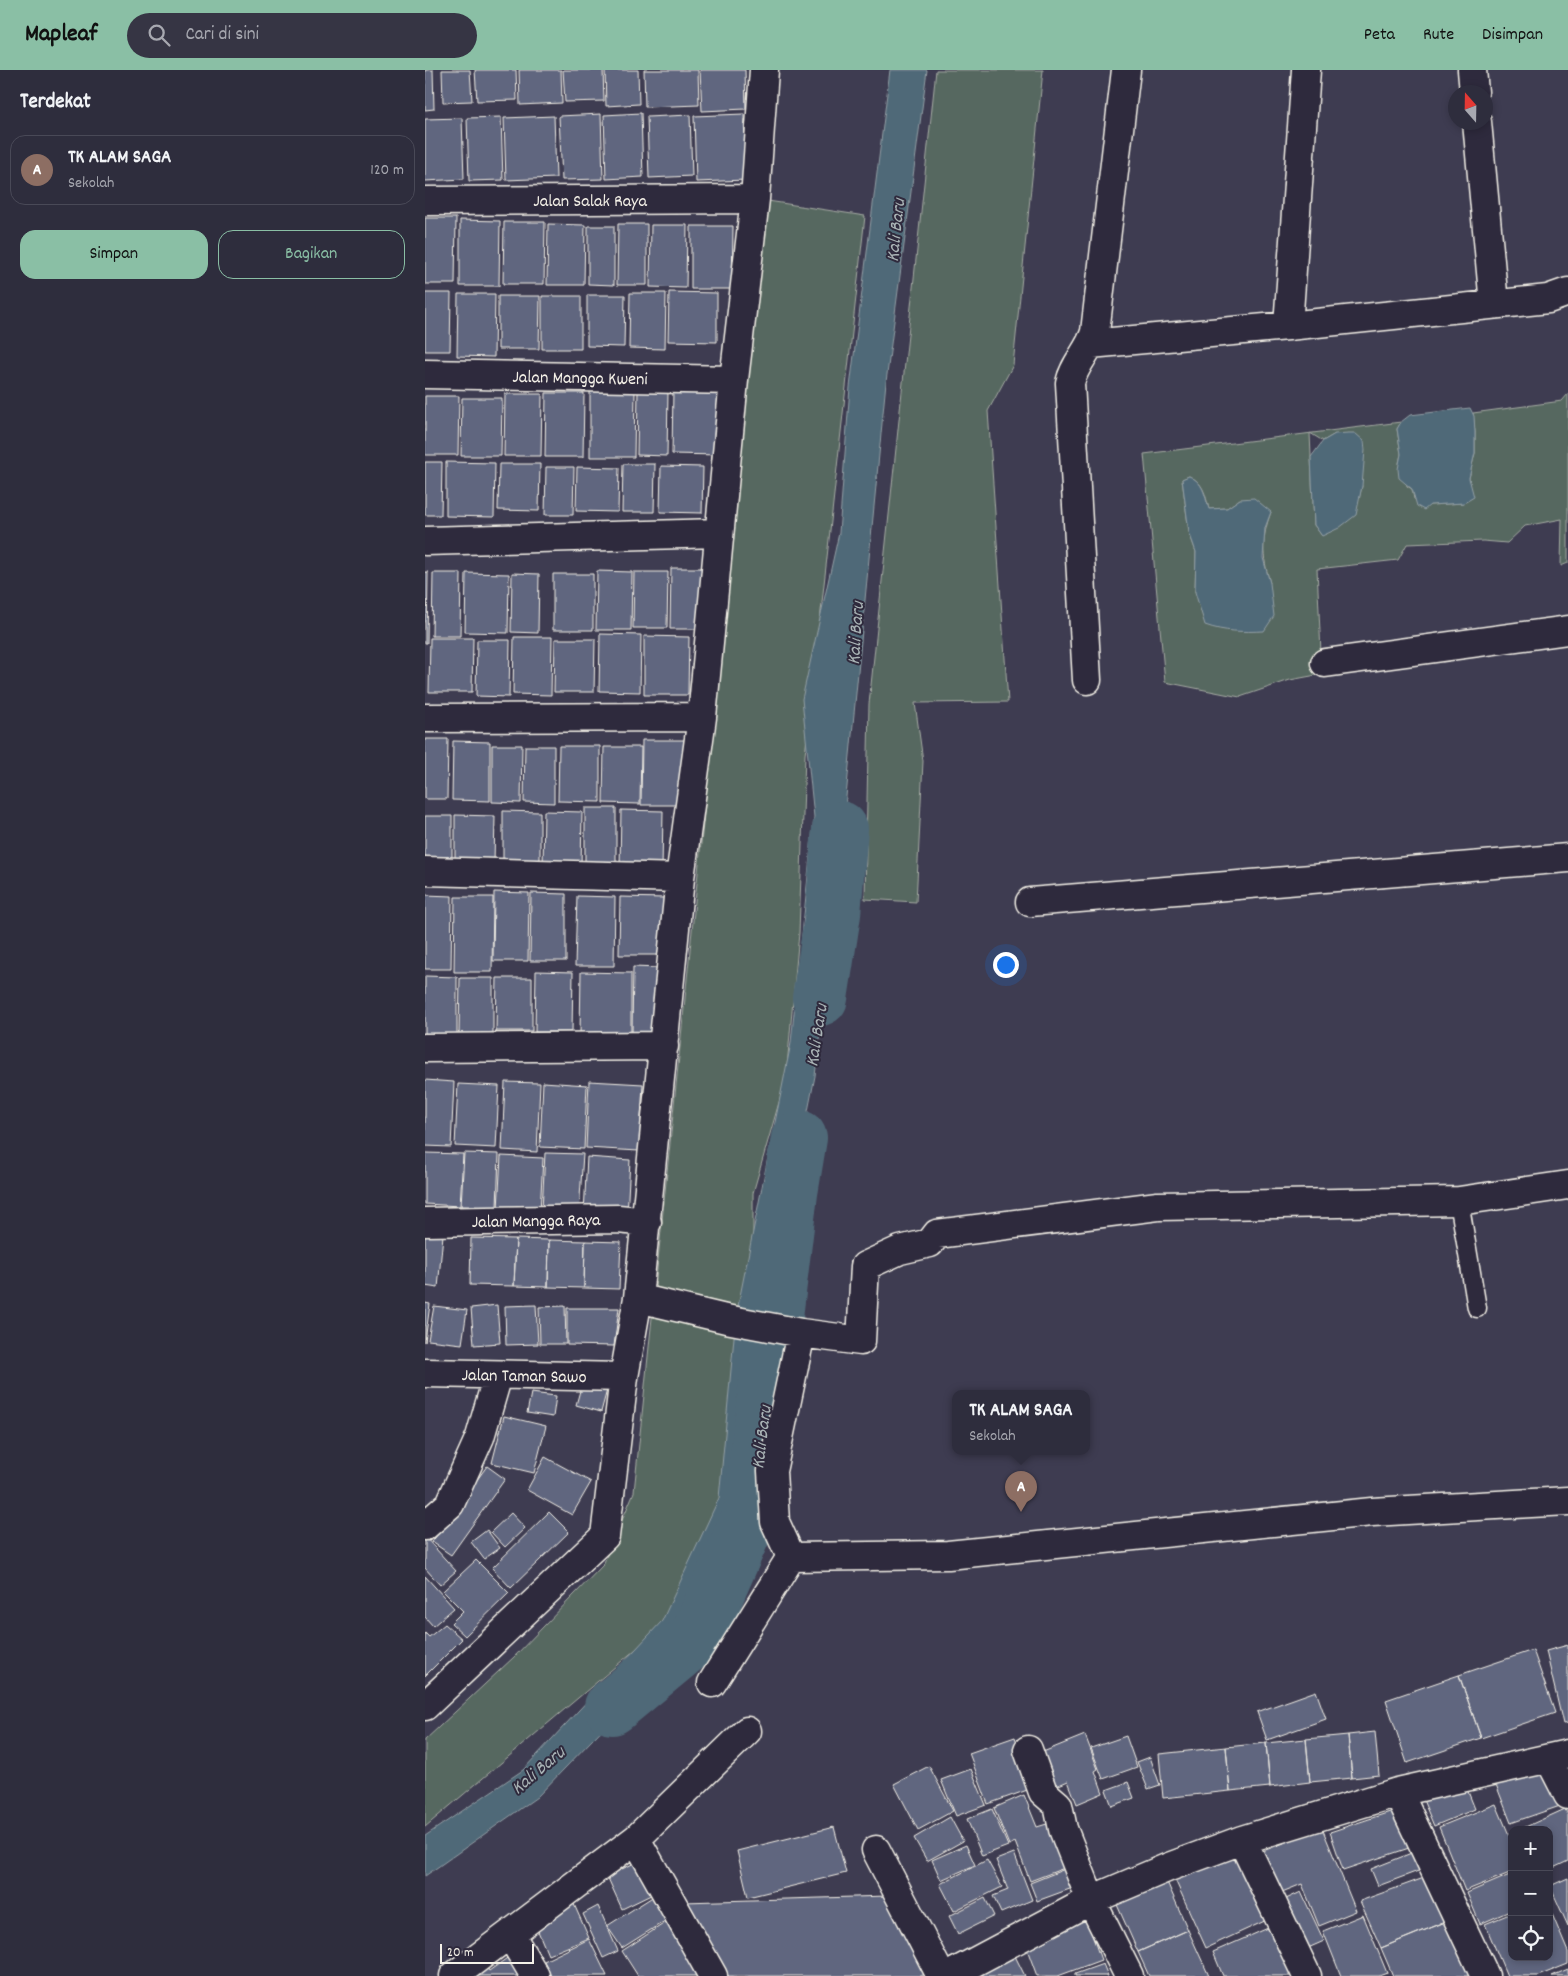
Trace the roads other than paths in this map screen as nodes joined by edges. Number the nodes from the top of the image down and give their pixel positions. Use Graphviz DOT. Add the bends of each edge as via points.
graph roads {
  1 [pos="764,70"];
  2 [pos="1126,70"];
  3 [pos="1306,70"];
  4 [pos="1472,70"];
  5 [pos="1473,85"];
  6 [pos="1478,130"];
  7 [pos="755,199"];
  8 [pos="425,201"];
  9 [pos="1568,292"];
  10 [pos="1494,304"];
  11 [pos="1288,326"];
  12 [pos="1090,344"];
  13 [pos="425,374"];
  14 [pos="735,380"];
  15 [pos="719,533"];
  16 [pos="425,541"];
  17 [pos="1568,630"];
  18 [pos="1325,663"];
  19 [pos="1087,680"];
  20 [pos="702,717"];
  21 [pos="425,718"];
  22 [pos="1568,858"];
  23 [pos="425,871"];
  24 [pos="680,878"];
  25 [pos="1030,902"];
  26 [pos="664,1046"];
  27 [pos="425,1048"];
  28 [pos="1568,1185"];
  29 [pos="1459,1201"];
  30 [pos="425,1222"];
  31 [pos="647,1222"];
  32 [pos="638,1298"];
  33 [pos="1477,1308"];
  34 [pos="801,1333"];
  35 [pos="425,1373"];
  36 [pos="498,1375"];
  37 [pos="624,1378"];
  38 [pos="1568,1501"];
  39 [pos="425,1526"];
  40 [pos="791,1557"];
  41 [pos="712,1683"];
  42 [pos="425,1706"];
  43 [pos="747,1731"];
  44 [pos="1028,1750"];
  45 [pos="1558,1756"];
  46 [pos="1397,1792"];
  47 [pos="1568,1795"];
  48 [pos="637,1839"];
  49 [pos="1242,1840"];
  50 [pos="876,1850"];
  51 [pos="1091,1900"];
  52 [pos="510,1934"];
  53 [pos="454,1976"];
  54 [pos="535,1976"];
  55 [pos="713,1976"];
  56 [pos="941,1976"];
  57 [pos="948,1976"];
  58 [pos="1129,1976"];
  59 [pos="1307,1976"];
  60 [pos="1485,1976"];
  1 -- 7 [label="street"];
  2 -- 12 [label="street" via="1095,332"];
  3 -- 11 [label="street"];
  4 -- 5 [label="street"];
  6 -- 10 [label="street"];
  7 -- 8 [label="street, Jalan Salak Raya"];
  7 -- 14 [label="street"];
  9 -- 10 [label="street" via="1548,299"];
  10 -- 11 [label="street"];
  11 -- 12 [label="street"];
  12 -- 19 [label="street" via="1070,383"];
  13 -- 14 [label="street, Jalan Mangga Kweni"];
  14 -- 15 [label="street"];
  15 -- 16 [label="street"];
  15 -- 20 [label="street"];
  17 -- 18 [label="street"];
  20 -- 21 [label="street"];
  20 -- 24 [label="street"];
  22 -- 25 [label="street"];
  23 -- 24 [label="street"];
  24 -- 26 [label="street"];
  26 -- 27 [label="street"];
  26 -- 31 [label="street"];
  28 -- 29 [label="street"];
  29 -- 33 [label="lane"];
  29 -- 34 [label="street" via="1158,1206 937,1234 930,1243 900,1250 865,1266 861,1341"];
  30 -- 31 [label="street, Jalan Mangga Raya" via="618,1219"];
  31 -- 32 [label="street"];
  32 -- 34 [label="street"];
  32 -- 37 [label="street"];
  34 -- 40 [label="street" via="772,1472 775,1522"];
  35 -- 36 [label="street, Jalan Taman Sawo"];
  36 -- 37 [label="street, Jalan Taman Sawo"];
  36 -- 39 [label="street" via="480,1438 450,1504"];
  37 -- 42 [label="street" via="605,1536"];
  38 -- 40 [label="street" via="1372,1512 948,1555"];
  40 -- 41 [label="street"];
  43 -- 48 [label="street"];
  44 -- 51 [label="street" via="1043,1792 1058,1805 1063,1829"];
  45 -- 46 [label="street"];
  45 -- 47 [label="street"];
  46 -- 49 [label="street"];
  46 -- 60 [label="street"];
  48 -- 52 [label="street"];
  48 -- 55 [label="street"];
  49 -- 51 [label="street"];
  49 -- 59 [label="street"];
  50 -- 56 [label="street"];
  51 -- 57 [label="street"];
  51 -- 58 [label="street"];
  52 -- 53 [label="street"];
  52 -- 54 [label="street"];
}
